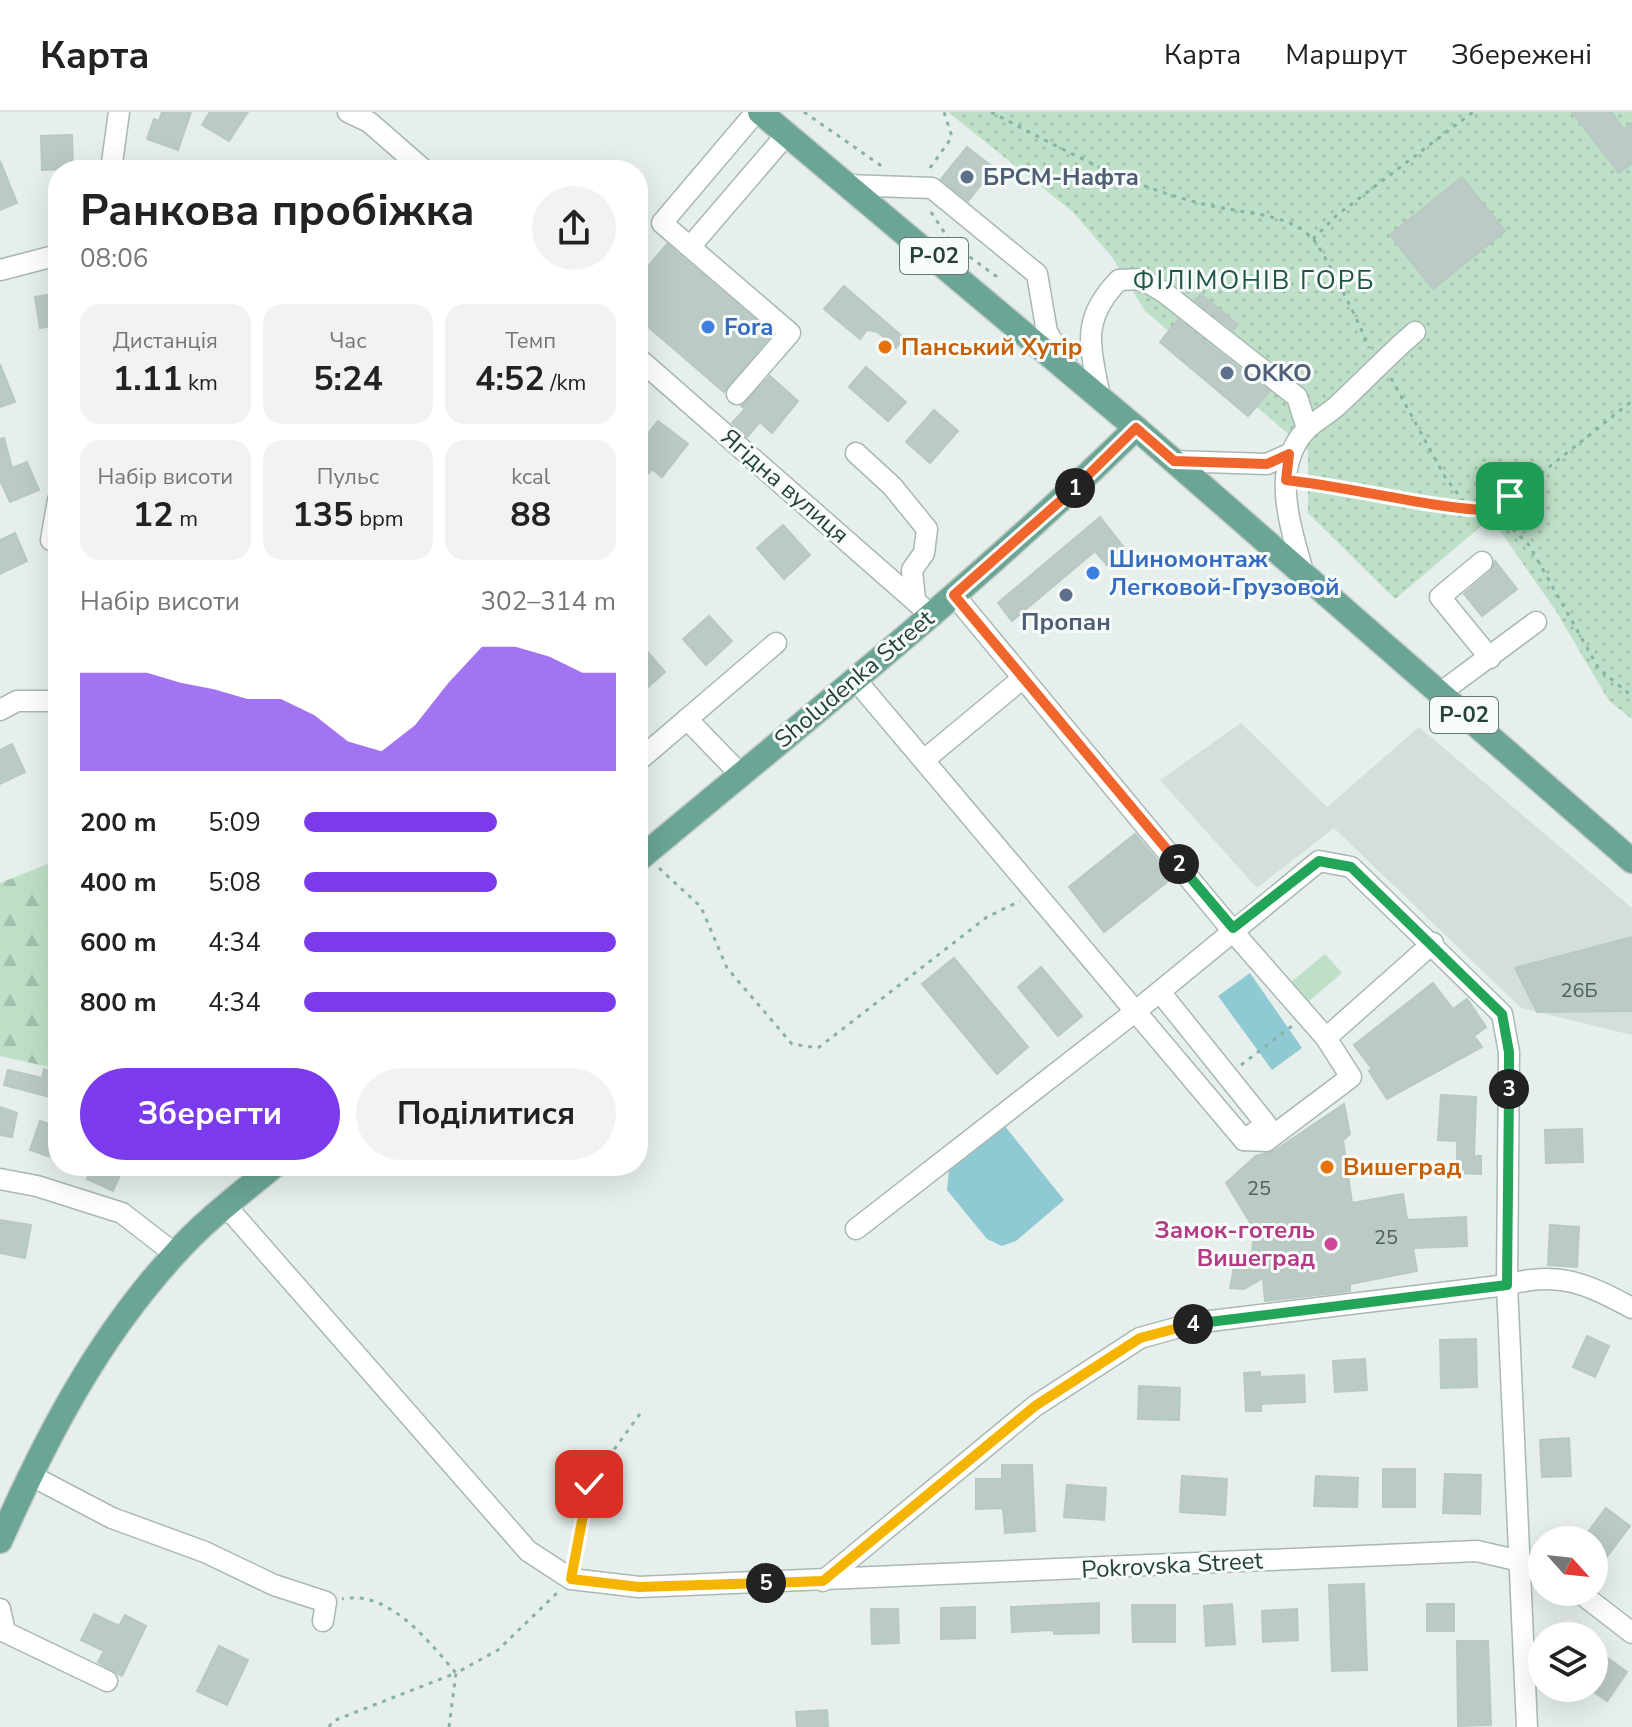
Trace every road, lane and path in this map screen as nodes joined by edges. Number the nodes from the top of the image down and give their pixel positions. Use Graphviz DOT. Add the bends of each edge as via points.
graph roads {
  1 [pos="119,112"];
  2 [pos="348,112"];
  3 [pos="758,112"];
  4 [pos="944,112"];
  5 [pos="991,112"];
  6 [pos="1473,112"];
  7 [pos="786,135"];
  8 [pos="112,160"];
  9 [pos="413,160"];
  10 [pos="846,185"];
  11 [pos="916,189"];
  12 [pos="690,247"];
  13 [pos="48,258"];
  14 [pos="0,270"];
  15 [pos="1415,332"];
  16 [pos="648,374"];
  17 [pos="1072,374"];
  18 [pos="737,394"];
  19 [pos="1100,398"];
  20 [pos="1632,401"];
  21 [pos="1136,428"];
  22 [pos="1307,428"];
  23 [pos="856,453"];
  24 [pos="1289,454"];
  25 [pos="1174,461"];
  26 [pos="1286,480"];
  27 [pos="1494,511"];
  28 [pos="1482,562"];
  29 [pos="1303,572"];
  30 [pos="954,595"];
  31 [pos="923,608"];
  32 [pos="1536,622"];
  33 [pos="776,643"];
  34 [pos="1490,658"];
  35 [pos="1023,678"];
  36 [pos="855,679"];
  37 [pos="1440,693"];
  38 [pos="1632,696"];
  39 [pos="48,701"];
  40 [pos="0,710"];
  41 [pos="687,719"];
  42 [pos="648,752"];
  43 [pos="924,760"];
  44 [pos="740,774"];
  45 [pos="648,852"];
  46 [pos="1629,858"];
  47 [pos="648,862"];
  48 [pos="1036,893"];
  49 [pos="1237,935"];
  50 [pos="1433,943"];
  51 [pos="1160,992"];
  52 [pos="1136,1011"];
  53 [pos="1290,1027"];
  54 [pos="1326,1038"];
  55 [pos="1256,1054"];
  56 [pos="1244,1140"];
  57 [pos="262,1176"];
  58 [pos="0,1179"];
  59 [pos="226,1206"];
  60 [pos="856,1229"];
  61 [pos="175,1254"];
  62 [pos="1507,1285"];
  63 [pos="1632,1308"];
  64 [pos="642,1411"];
  65 [pos="30,1475"];
  66 [pos="0,1541"];
  67 [pos="1520,1561"];
  68 [pos="1528,1565"];
  69 [pos="571,1579"];
  70 [pos="823,1581"];
  71 [pos="1597,1606"];
  72 [pos="0,1609"];
  73 [pos="324,1611"];
  74 [pos="1632,1633"];
  75 [pos="456,1673"];
  76 [pos="107,1681"];
  77 [pos="329,1727"];
  78 [pos="449,1727"];
  79 [pos="1527,1727"];
  1 -- 8 [label="street"];
  2 -- 9 [label="street" via="369,122"];
  3 -- 7 [label="main road, Р-02"];
  3 -- 12 [label="street" via="662,223"];
  4 -- 11 [label="path" via="952,137"];
  5 -- 6 [label="path" via="1111,175 1175,197 1269,213 1313,239"];
  7 -- 10 [label="main road, Р-02"];
  7 -- 12 [label="street"];
  10 -- 11 [label="street"];
  10 -- 17 [label="main road, Р-02"];
  11 -- 17 [label="street" via="932,188 1037,274 1047,332"];
  12 -- 18 [label="street" via="790,333"];
  13 -- 14 [label="street"];
  15 -- 22 [label="street"];
  16 -- 31 [label="street, Ягідна вулиця"];
  17 -- 19 [label="main road, Р-02"];
  19 -- 21 [label="main road, Р-02"];
  19 -- 22 [label="street" via="1088,334 1100,300 1119,280 1142,279 1297,397"];
  20 -- 27 [label="path"];
  21 -- 25 [label="main road, Р-02"];
  21 -- 30 [label="main road, Sholudenka Street"];
  22 -- 24 [label="street"];
  23 -- 31 [label="street" via="927,529 924,553 912,570"];
  24 -- 25 [label="street" via="1267,464"];
  24 -- 26 [label="street"];
  25 -- 29 [label="main road, Р-02"];
  26 -- 27 [label="path"];
  26 -- 29 [label="street" via="1288,516"];
  27 -- 38 [label="path" via="1529,545 1599,669"];
  28 -- 34 [label="street" via="1440,597"];
  29 -- 37 [label="main road, Р-02"];
  30 -- 31 [label="main road, Sholudenka Street"];
  30 -- 35 [label="street"];
  31 -- 36 [label="main road, Sholudenka Street"];
  32 -- 34 [label="street"];
  33 -- 41 [label="street"];
  34 -- 37 [label="street"];
  35 -- 43 [label="street"];
  35 -- 49 [label="street"];
  36 -- 43 [label="street"];
  36 -- 44 [label="main road, Sholudenka Street"];
  37 -- 46 [label="main road, Р-02"];
  39 -- 40 [label="street" via="17,701"];
  41 -- 42 [label="street"];
  41 -- 44 [label="street"];
  43 -- 48 [label="street"];
  44 -- 45 [label="main road, Sholudenka Street"];
  47 -- 48 [label="path" via="701,907 727,968 792,1044 818,1048 987,917"];
  48 -- 52 [label="street"];
  49 -- 50 [label="street" via="1319,861 1351,867"];
  49 -- 51 [label="street"];
  49 -- 54 [label="street"];
  50 -- 54 [label="street"];
  50 -- 62 [label="street" via="1502,1014 1509,1052"];
  51 -- 52 [label="street"];
  51 -- 56 [label="street" via="1266,1124"];
  52 -- 56 [label="street"];
  52 -- 60 [label="street"];
  53 -- 55 [label="path"];
  54 -- 56 [label="street" via="1351,1077 1266,1141"];
  57 -- 59 [label="main road"];
  58 -- 61 [label="street" via="122,1213"];
  59 -- 61 [label="main road"];
  59 -- 69 [label="street" via="528,1551"];
  61 -- 65 [label="main road" via="82,1375"];
  62 -- 63 [label="street" via="1535,1277 1585,1283"];
  62 -- 67 [label="street"];
  62 -- 70 [label="street" via="1194,1323 1140,1338 1035,1406"];
  64 -- 69 [label="path" via="589,1484"];
  65 -- 66 [label="main road"];
  65 -- 73 [label="street" via="112,1518 205,1552"];
  67 -- 68 [label="street, Pokrovska Street"];
  67 -- 70 [label="street, Pokrovska Street" via="1477,1551"];
  67 -- 79 [label="street"];
  69 -- 70 [label="street, Pokrovska Street" via="639,1587"];
  69 -- 75 [label="path" via="498,1650"];
  71 -- 74 [label="street"];
  72 -- 76 [label="street" via="5,1632"];
  73 -- 75 [label="path" via="349,1597 382,1604 421,1633"];
  75 -- 77 [label="path"];
  75 -- 78 [label="path"];
}
